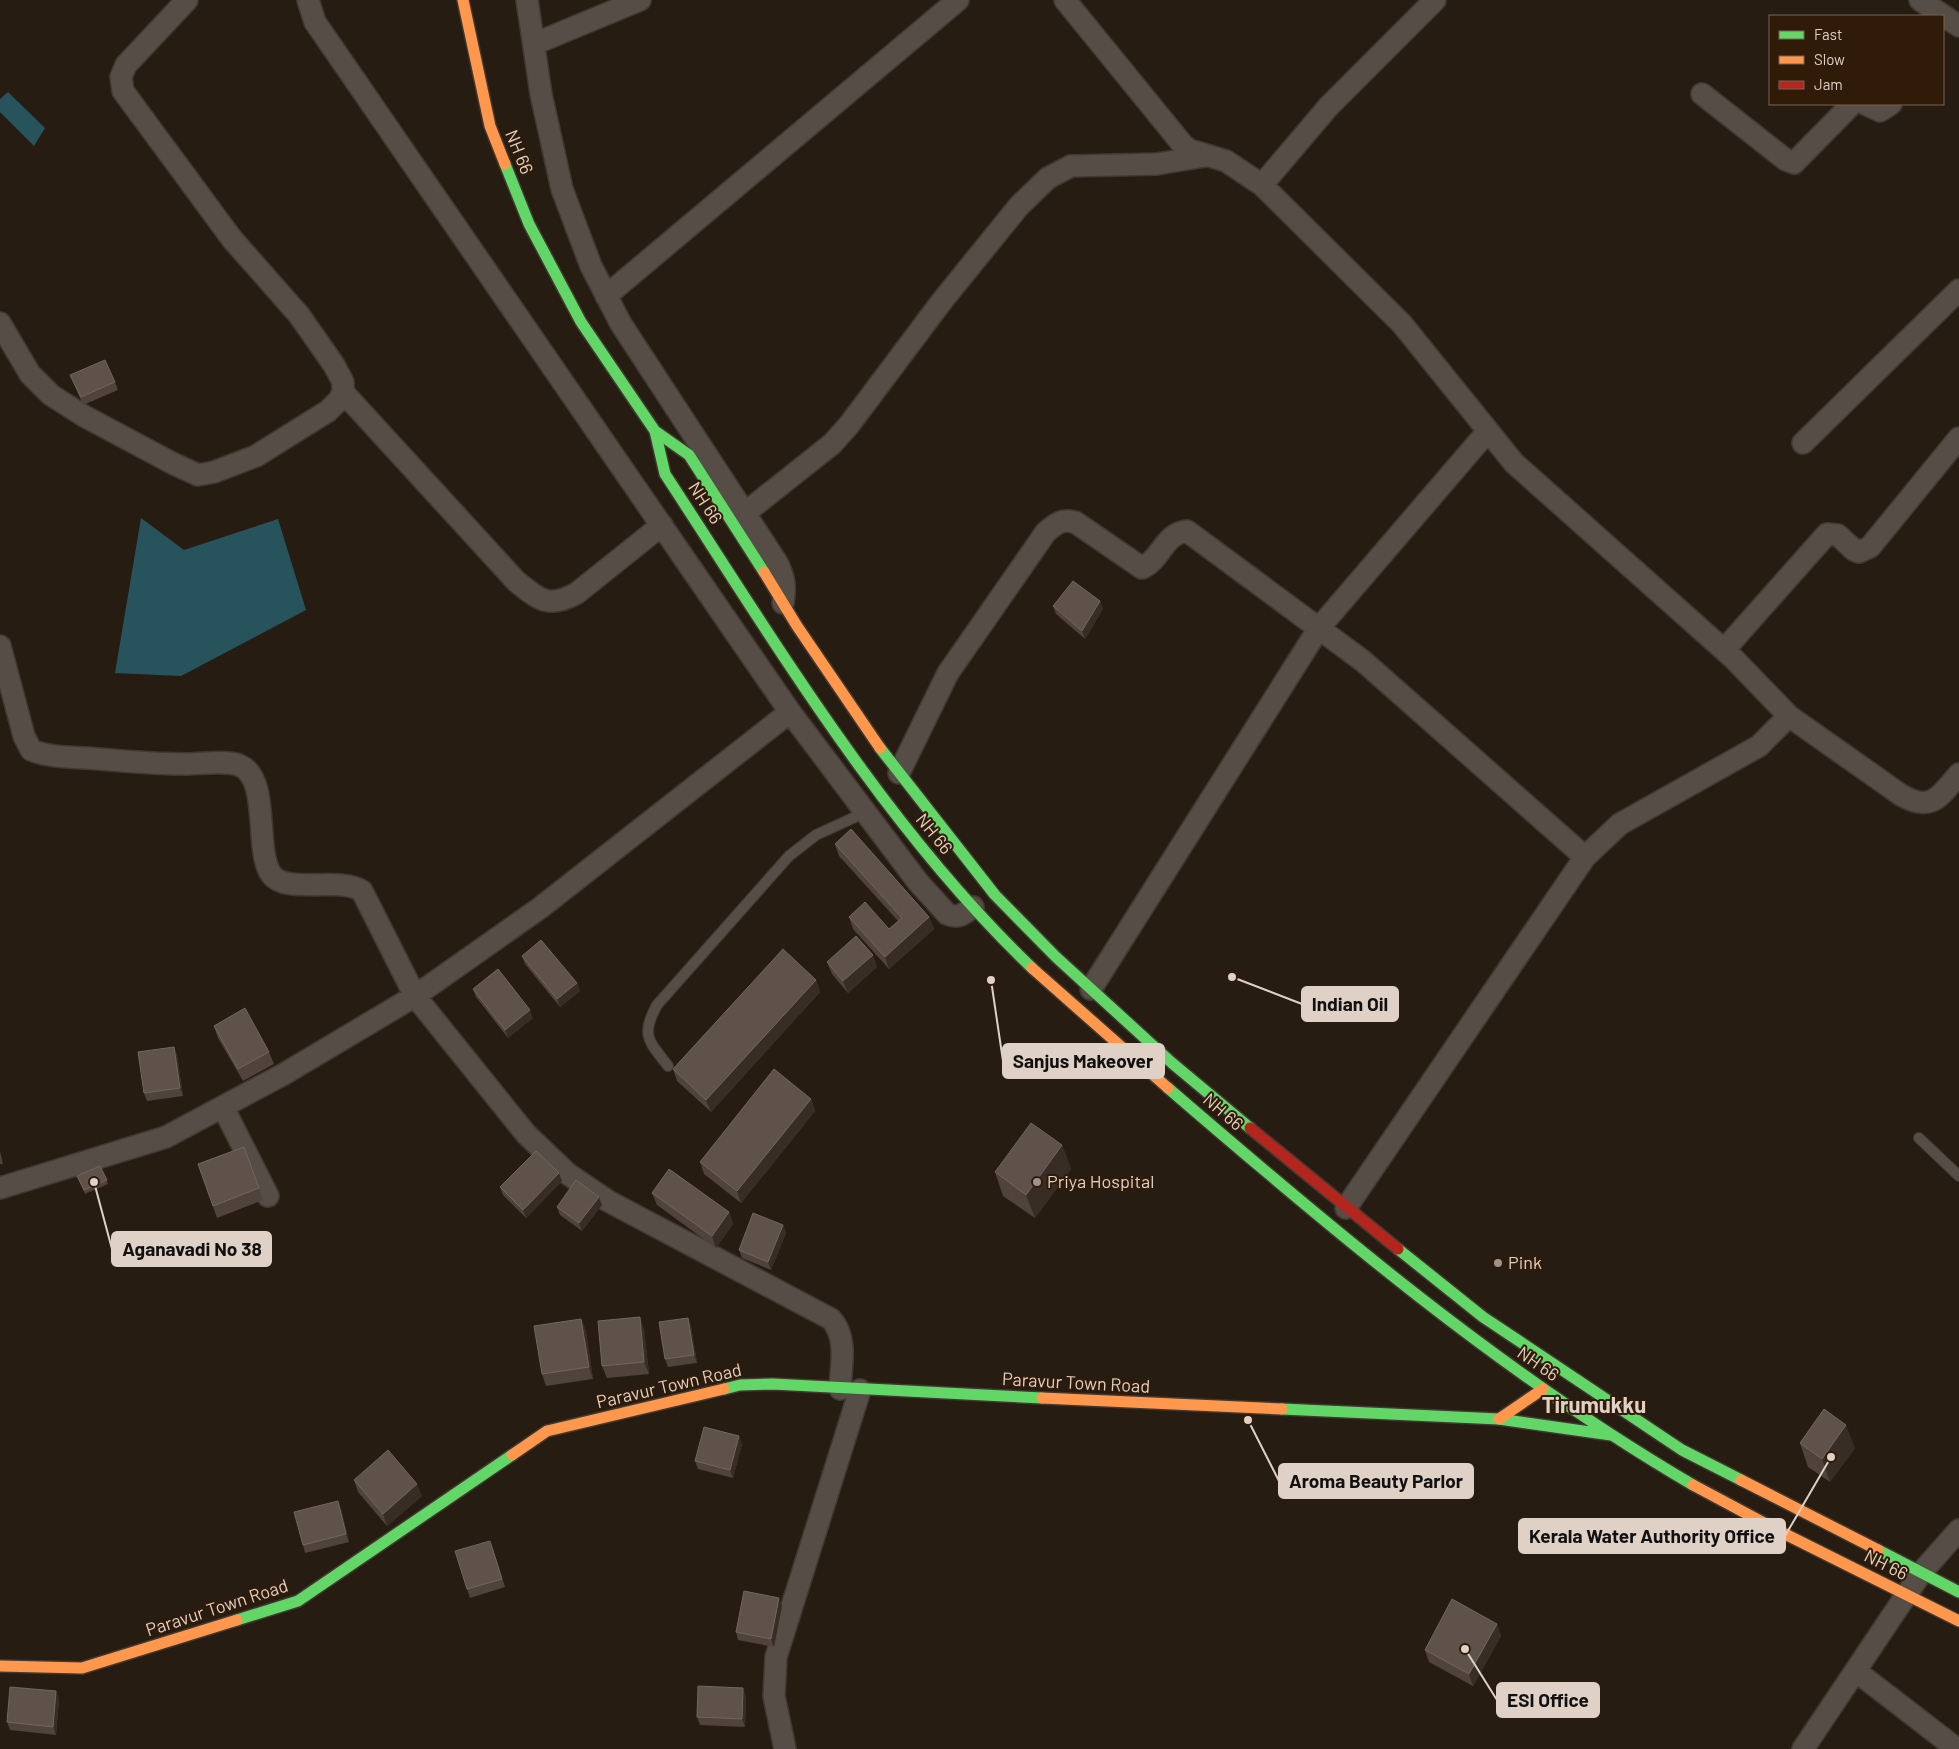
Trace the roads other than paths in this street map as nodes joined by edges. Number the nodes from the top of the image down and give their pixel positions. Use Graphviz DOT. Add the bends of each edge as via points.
graph roads {
  1 [pos="186,0"];
  2 [pos="308,0"];
  3 [pos="463,0"];
  4 [pos="527,0"];
  5 [pos="640,0"];
  6 [pos="958,0"];
  7 [pos="1065,0"];
  8 [pos="1435,0"];
  9 [pos="1920,0"];
  10 [pos="1937,15"];
  11 [pos="534,44"];
  12 [pos="1702,94"];
  13 [pos="1851,105"];
  14 [pos="1867,105"];
  15 [pos="1890,105"];
  16 [pos="1210,155"];
  17 [pos="1262,185"];
  18 [pos="1959,290"];
  19 [pos="606,296"];
  20 [pos="0,323"];
  21 [pos="342,392"];
  22 [pos="655,431"];
  23 [pos="1488,432"];
  24 [pos="1959,438"];
  25 [pos="1803,443"];
  26 [pos="745,513"];
  27 [pos="662,525"];
  28 [pos="783,603"];
  29 [pos="1319,628"];
  30 [pos="0,646"];
  31 [pos="1724,650"];
  32 [pos="790,712"];
  33 [pos="1789,716"];
  34 [pos="899,773"];
  35 [pos="1959,774"];
  36 [pos="866,812"];
  37 [pos="1585,857"];
  38 [pos="973,907"];
  39 [pos="1091,989"];
  40 [pos="415,996"];
  41 [pos="668,1066"];
  42 [pos="223,1107"];
  43 [pos="1919,1138"];
  44 [pos="1959,1176"];
  45 [pos="0,1188"];
  46 [pos="268,1196"];
  47 [pos="1346,1208"];
  48 [pos="1543,1389"];
  49 [pos="850,1390"];
  50 [pos="1499,1419"];
  51 [pos="1611,1435"];
  52 [pos="1959,1530"];
  53 [pos="1921,1573"];
  54 [pos="1959,1592"];
  55 [pos="1907,1595"];
  56 [pos="1959,1621"];
  57 [pos="0,1666"];
  58 [pos="1857,1672"];
  59 [pos="785,1749"];
  60 [pos="1803,1749"];
  61 [pos="1956,1749"];
  1 -- 21 [label="street" via="126,65 121,77 124,91 232,239 299,315 334,365 343,382"];
  2 -- 27 [label="street" via="315,22"];
  3 -- 22 [label="main road, NH 66" via="490,126 529,224 581,322"];
  4 -- 11 [label="street"];
  5 -- 11 [label="street"];
  6 -- 19 [label="street"];
  7 -- 16 [label="street" via="1183,145"];
  8 -- 17 [label="street" via="1329,106"];
  9 -- 10 [label="street"];
  11 -- 19 [label="street" via="541,94 562,189 590,266"];
  12 -- 13 [label="street" via="1794,163"];
  14 -- 15 [label="street" via="1880,111"];
  16 -- 17 [label="street"];
  16 -- 26 [label="street" via="1157,164 1071,166 1048,178 1020,206 948,294 832,444"];
  17 -- 23 [label="street" via="1402,324"];
  18 -- 25 [label="street"];
  19 -- 26 [label="street"];
  20 -- 21 [label="street" via="30,374 51,395 172,464 198,474 214,472 256,456 328,411"];
  21 -- 27 [label="street" via="516,581 535,596 562,602"];
  22 -- 28 [label="main road, NH 66" via="688,454"];
  22 -- 38 [label="main road, NH 66" via="665,474 818,706 906,827"];
  23 -- 29 [label="street"];
  23 -- 31 [label="street" via="1514,463"];
  24 -- 31 [label="street" via="1870,547 1859,552 1838,534 1827,534"];
  26 -- 28 [label="street" via="784,577"];
  27 -- 32 [label="street"];
  28 -- 34 [label="main road, NH 66"];
  29 -- 34 [label="street" via="1187,531 1172,535 1152,561 1142,568 1075,522 1064,520 1046,532 948,673"];
  29 -- 37 [label="street" via="1363,661"];
  29 -- 39 [label="street"];
  30 -- 40 [label="street" via="24,736 31,750 50,755 152,764 230,763 247,770 255,784 267,863 272,876 283,882 344,885 362,892"];
  31 -- 33 [label="street"];
  32 -- 36 [label="street"];
  32 -- 40 [label="street" via="540,908"];
  33 -- 35 [label="street" via="1901,795 1915,801 1928,803 1936,799"];
  33 -- 37 [label="street" via="1759,746 1620,824"];
  34 -- 39 [label="main road, NH 66" via="996,895"];
  36 -- 38 [label="street" via="918,882 947,914 961,916"];
  36 -- 41 [label="lane" via="816,835 789,856 657,1005 647,1027 647,1035"];
  37 -- 47 [label="street"];
  38 -- 48 [label="main road, NH 66" via="1042,978 1355,1249"];
  39 -- 47 [label="main road, NH 66" via="1172,1063"];
  40 -- 42 [label="street"];
  40 -- 49 [label="street" via="526,1134 568,1174 608,1201 831,1319 840,1332"];
  42 -- 45 [label="street" via="166,1137"];
  42 -- 46 [label="street"];
  43 -- 44 [label="lane"];
  47 -- 53 [label="main road, NH 66" via="1483,1318 1682,1450"];
  48 -- 50 [label="main road"];
  48 -- 51 [label="main road, NH 66"];
  49 -- 50 [label="main road, Paravur Town Road"];
  49 -- 57 [label="main road, Paravur Town Road" via="740,1385 547,1432 298,1601 82,1668"];
  49 -- 59 [label="street" via="776,1657 774,1696"];
  50 -- 51 [label="main road, Paravur Town Road"];
  51 -- 55 [label="main road, NH 66" via="1720,1499"];
  52 -- 53 [label="street"];
  53 -- 54 [label="main road, NH 66"];
  53 -- 55 [label="street"];
  55 -- 56 [label="main road, NH 66"];
  55 -- 58 [label="street"];
  58 -- 60 [label="street"];
  58 -- 61 [label="street"];
}
